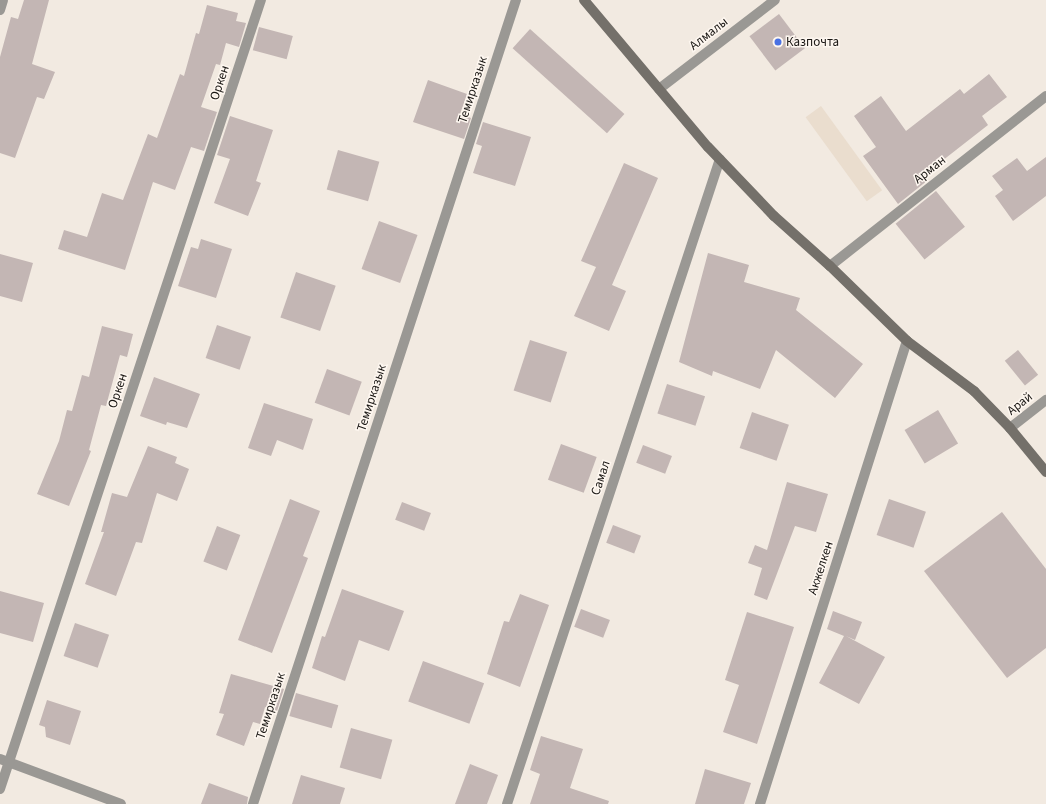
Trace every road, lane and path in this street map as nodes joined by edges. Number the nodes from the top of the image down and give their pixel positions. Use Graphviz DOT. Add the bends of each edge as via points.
graph roads {
  1 [pos="3,0"];
  2 [pos="261,0"];
  3 [pos="516,0"];
  4 [pos="584,0"];
  5 [pos="775,0"];
  6 [pos="0,10"];
  7 [pos="659,89"];
  8 [pos="1046,96"];
  9 [pos="720,159"];
  10 [pos="830,266"];
  11 [pos="907,341"];
  12 [pos="1046,400"];
  13 [pos="1010,428"];
  14 [pos="1046,472"];
  15 [pos="4,760"];
  16 [pos="0,789"];
  17 [pos="121,804"];
  18 [pos="253,804"];
  19 [pos="507,804"];
  20 [pos="760,804"];
  1 -- 6 [label="street"];
  2 -- 15 [label="street, Оркен"];
  3 -- 18 [label="street, Темирказык"];
  4 -- 7 [label="street"];
  5 -- 7 [label="street, Алмалы"];
  7 -- 9 [label="street"];
  8 -- 10 [label="street, Арман"];
  9 -- 10 [label="street" via="774,216"];
  9 -- 19 [label="street, Самал"];
  10 -- 11 [label="street"];
  11 -- 13 [label="street" via="974,391"];
  11 -- 20 [label="street, Акжелкен"];
  12 -- 13 [label="street, Арай"];
  13 -- 14 [label="street"];
  15 -- 16 [label="street, Оркен"];
  15 -- 17 [label="street"];
}
